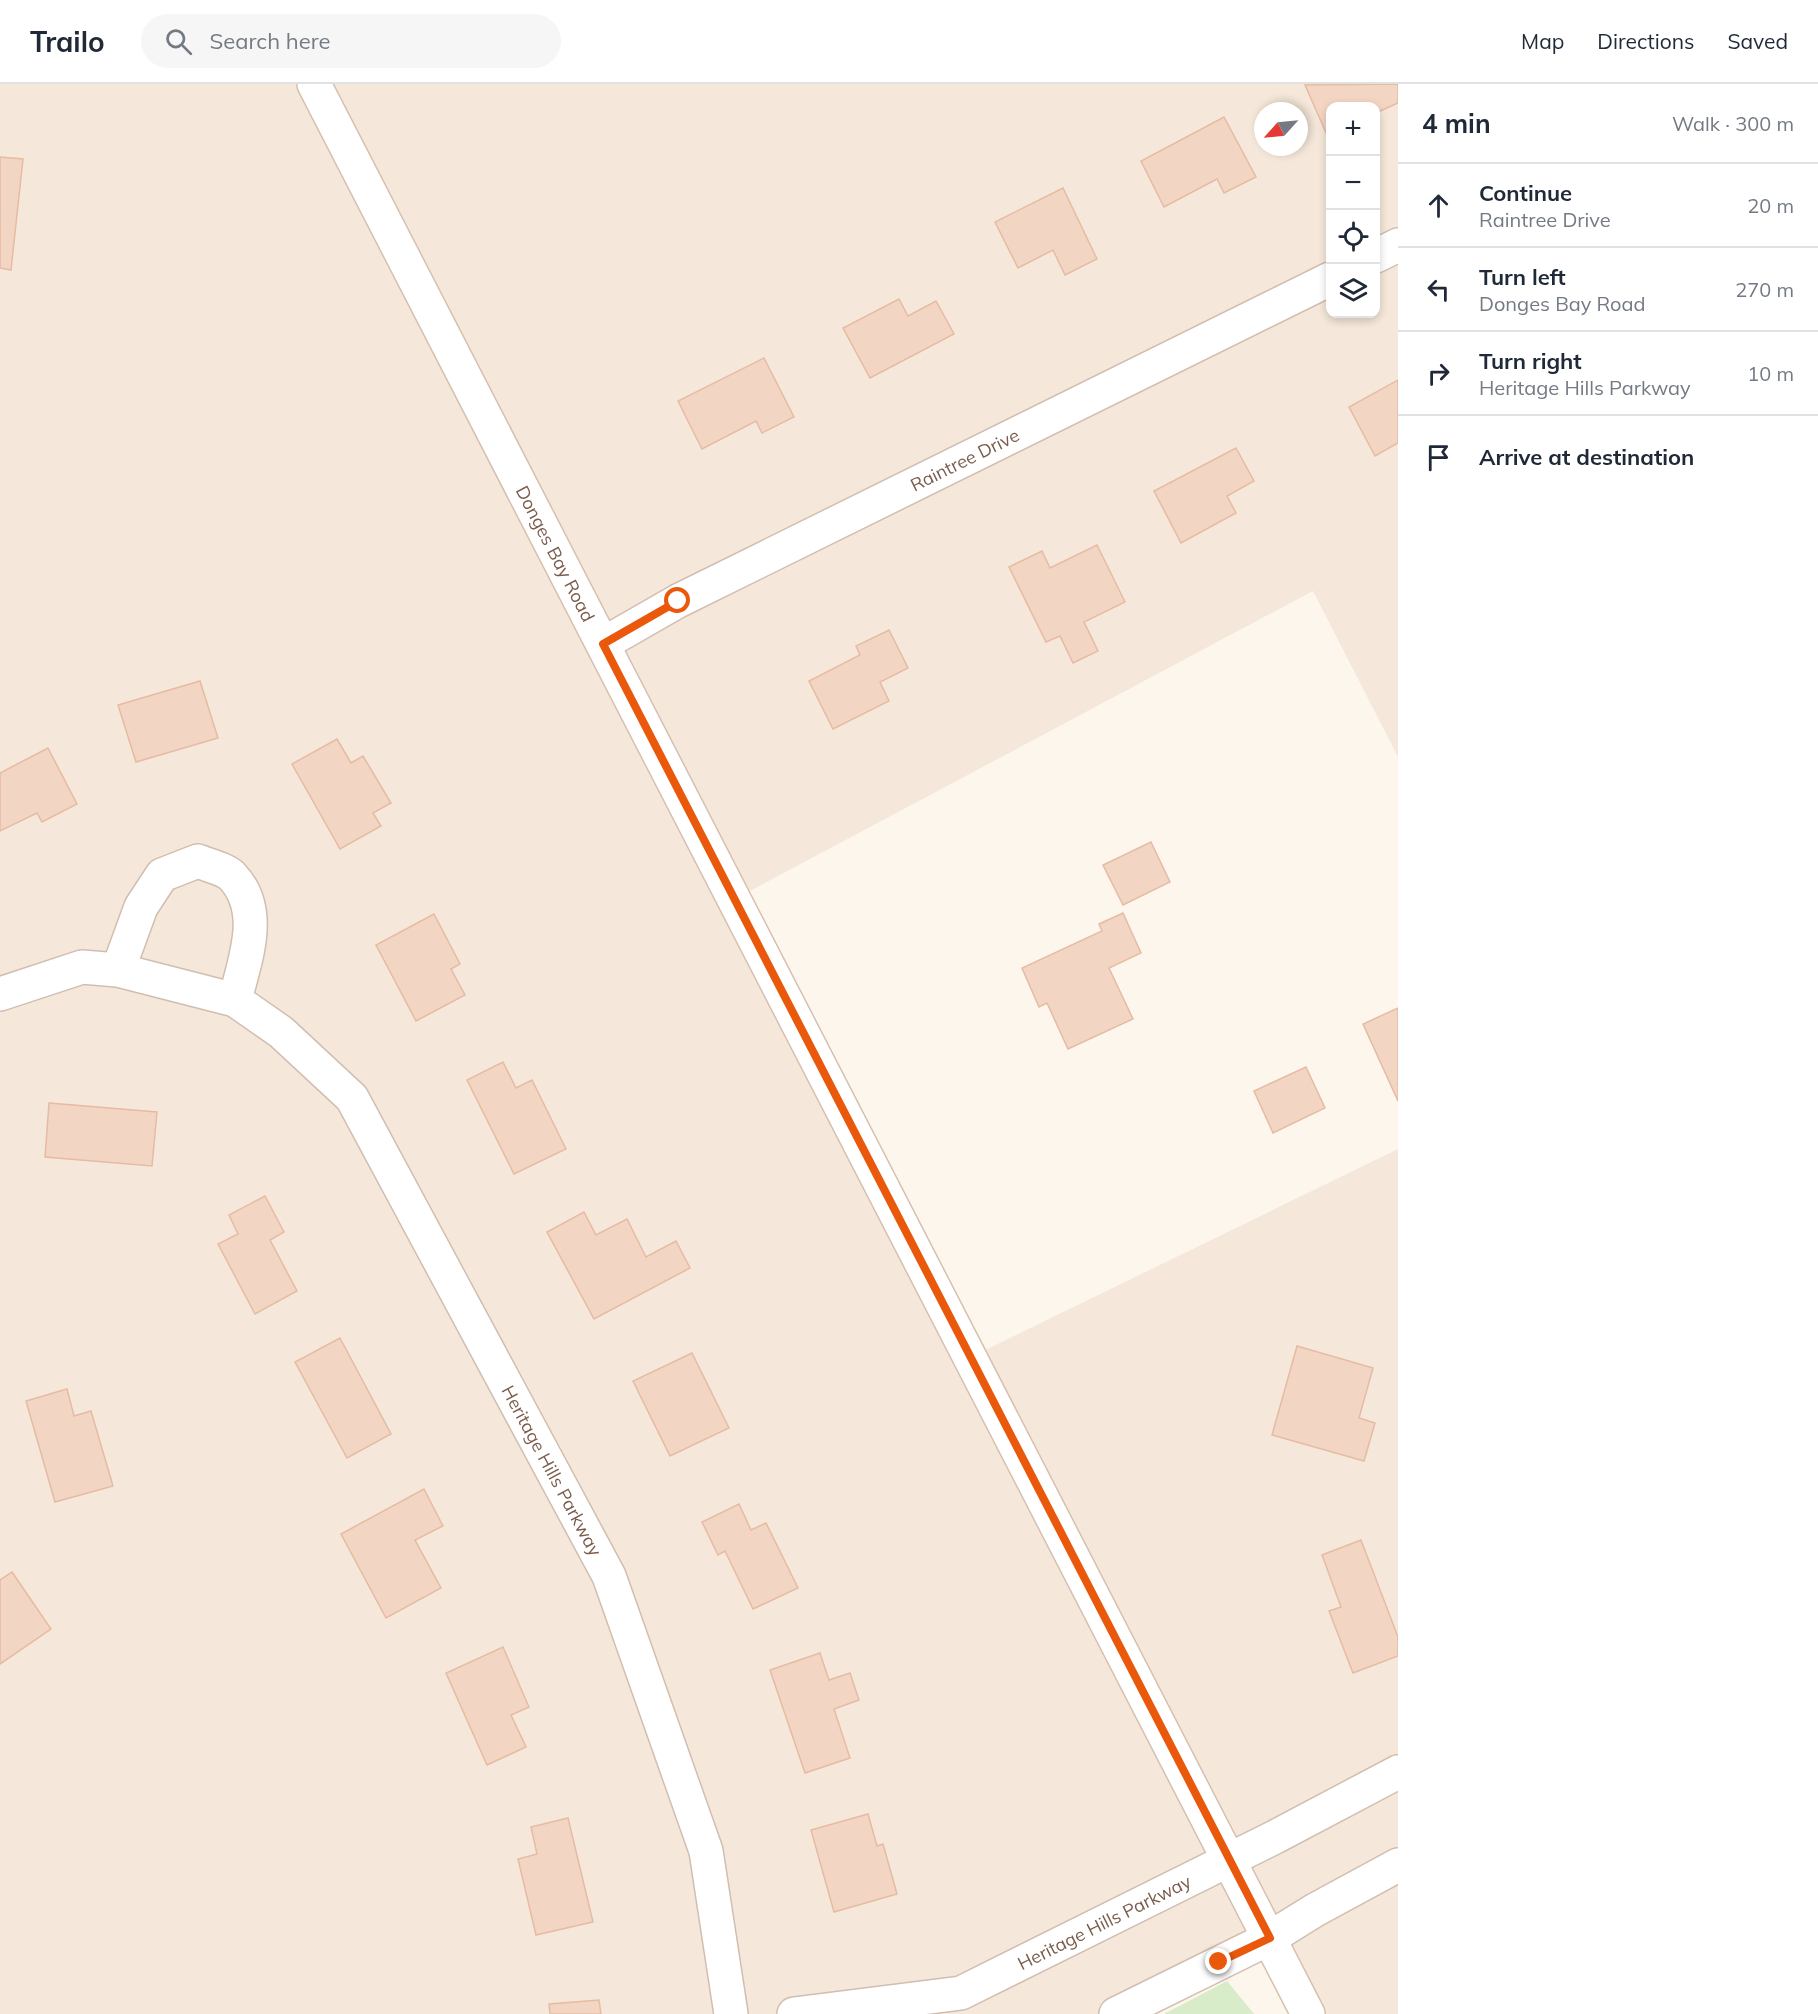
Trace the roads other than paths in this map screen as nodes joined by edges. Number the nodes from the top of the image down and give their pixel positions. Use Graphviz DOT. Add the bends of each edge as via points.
graph roads {
  1 [pos="314,84"];
  2 [pos="1398,245"];
  3 [pos="1380,254"];
  4 [pos="1326,281"];
  5 [pos="603,644"];
  6 [pos="118,970"];
  7 [pos="0,994"];
  8 [pos="235,1000"];
  9 [pos="1398,1772"];
  10 [pos="1230,1859"];
  11 [pos="1398,1865"];
  12 [pos="1270,1938"];
  13 [pos="731,2014"];
  14 [pos="794,2014"];
  15 [pos="1116,2014"];
  16 [pos="1308,2014"];
  1 -- 5 [label="street, Donges Bay Road"];
  2 -- 3 [label="street"];
  4 -- 5 [label="street, Raintree Drive" via="688,595"];
  5 -- 10 [label="street, Donges Bay Road"];
  6 -- 7 [label="street, Heritage Hills Parkway" via="82,967"];
  6 -- 8 [label="street, Heritage Hills Parkway"];
  6 -- 8 [label="street" via="141,908 162,875 198,861 231,875 250,908 250,939"];
  8 -- 13 [label="street, Heritage Hills Parkway" via="280,1032 352,1098 609,1576 706,1851"];
  9 -- 10 [label="street, Heritage Hills Parkway"];
  10 -- 12 [label="street, Donges Bay Road"];
  10 -- 14 [label="street, Heritage Hills Parkway" via="961,1993"];
  11 -- 12 [label="street"];
  12 -- 15 [label="street"];
  12 -- 16 [label="street, Donges Bay Road"];
}
